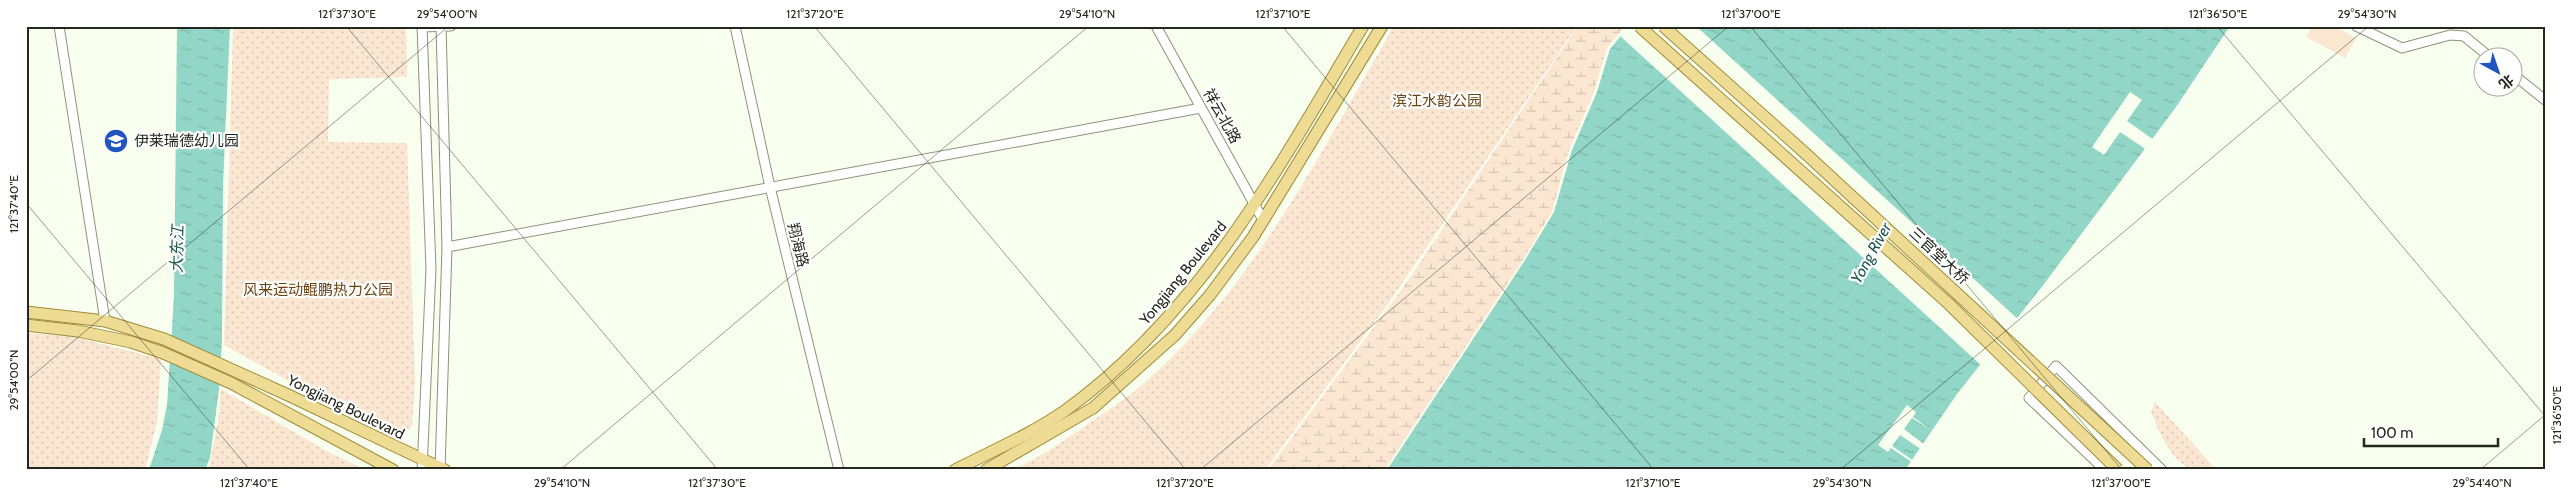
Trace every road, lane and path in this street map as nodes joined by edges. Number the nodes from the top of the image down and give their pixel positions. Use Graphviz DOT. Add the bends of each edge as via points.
graph roads {
  1 [pos="59,26"];
  2 [pos="735,26"];
  3 [pos="1156,26"];
  4 [pos="1363,26"];
  5 [pos="1382,26"];
  6 [pos="1639,26"];
  7 [pos="1662,26"];
  8 [pos="2356,26"];
  9 [pos="422,27"];
  10 [pos="444,27"];
  11 [pos="2479,48"];
  12 [pos="2524,83"];
  13 [pos="2545,100"];
  14 [pos="1201,108"];
  15 [pos="770,188"];
  16 [pos="1255,204"];
  17 [pos="1263,220"];
  18 [pos="447,247"];
  19 [pos="26,312"];
  20 [pos="106,321"];
  21 [pos="26,325"];
  22 [pos="422,465"];
  23 [pos="441,469"];
  24 [pos="393,470"];
  25 [pos="839,470"];
  26 [pos="955,470"];
  27 [pos="986,470"];
  28 [pos="2104,470"];
  29 [pos="2118,470"];
  30 [pos="2148,470"];
  31 [pos="2162,470"];
  1 -- 20 [label="street"];
  2 -- 15 [label="street, 翔海路"];
  3 -- 14 [label="street, 祥云北路"];
  4 -- 16 [label="main road, Yongjiang Boulevard"];
  5 -- 17 [label="main road, Yongjiang Boulevard"];
  6 -- 29 [label="main road, 三官堂大桥, bridge" via="1949,304"];
  7 -- 30 [label="main road, 三官堂大桥, bridge" via="1805,153"];
  8 -- 11 [label="street" via="2402,48 2450,35 2464,36"];
  9 -- 10 [label="street"];
  9 -- 22 [label="street" via="432,269"];
  10 -- 18 [label="street"];
  12 -- 13 [label="street"];
  14 -- 15 [label="street"];
  14 -- 16 [label="street, 祥云北路"];
  15 -- 18 [label="street"];
  15 -- 25 [label="street, 翔海路"];
  16 -- 17 [label="street, 祥云北路"];
  16 -- 26 [label="main road, Yongjiang Boulevard" via="1228,245 1136,352 1064,411"];
  17 -- 27 [label="main road, Yongjiang Boulevard" via="1176,335 1093,408"];
  18 -- 23 [label="street"];
  19 -- 20 [label="main road"];
  20 -- 22 [label="main road, Yongjiang Boulevard" via="171,342 235,370"];
  21 -- 24 [label="main road, Yongjiang Boulevard" via="131,342 171,356 231,383"];
  22 -- 23 [label="main road, Yongjiang Boulevard"];
  28 -- 31 [label="street" via="2029,398 2056,366"];
}
